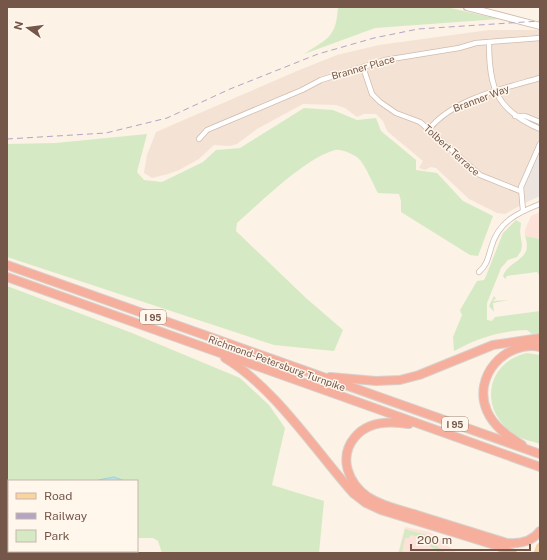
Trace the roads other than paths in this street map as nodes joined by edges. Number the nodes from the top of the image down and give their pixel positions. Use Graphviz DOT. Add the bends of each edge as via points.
graph roads {
  1 [pos="467,7"];
  2 [pos="540,26"];
  3 [pos="540,38"];
  4 [pos="489,42"];
  5 [pos="362,67"];
  6 [pos="540,78"];
  7 [pos="496,91"];
  8 [pos="514,116"];
  9 [pos="540,122"];
  10 [pos="429,129"];
  11 [pos="540,129"];
  12 [pos="199,139"];
  13 [pos="540,144"];
  14 [pos="520,191"];
  15 [pos="540,204"];
  16 [pos="523,211"];
  17 [pos="7,265"];
  18 [pos="479,272"];
  19 [pos="7,278"];
  20 [pos="540,338"];
  21 [pos="540,347"];
  22 [pos="211,350"];
  23 [pos="322,377"];
  24 [pos="426,426"];
  25 [pos="536,453"];
  26 [pos="540,467"];
  27 [pos="540,531"];
  28 [pos="540,547"];
  29 [pos="512,553"];
  30 [pos="538,553"];
  1 -- 2 [label="street"];
  3 -- 4 [label="street, Branner Place"];
  4 -- 5 [label="street, Branner Place" via="385,60"];
  4 -- 7 [label="street" via="489,64"];
  5 -- 10 [label="street, Tolbert Terrace" via="372,94 380,102 396,113 416,119"];
  5 -- 12 [label="street, Branner Place" via="321,80 207,130"];
  6 -- 7 [label="street, Branner Way"];
  7 -- 8 [label="street" via="499,100"];
  7 -- 10 [label="street, Branner Way" via="443,114"];
  8 -- 9 [label="street" via="525,116"];
  8 -- 11 [label="street"];
  10 -- 14 [label="street, Tolbert Terrace" via="480,175"];
  13 -- 14 [label="street"];
  14 -- 16 [label="street"];
  15 -- 16 [label="street"];
  16 -- 18 [label="street" via="512,216 501,227 493,241 488,262"];
  17 -- 23 [label="highway, Richmond-Petersburg Turnpike / I 95"];
  19 -- 22 [label="highway, Richmond-Petersburg Turnpike / I 95"];
  20 -- 23 [label="highway" via="493,345 419,375 400,380 376,382 335,376"];
  21 -- 25 [label="highway" via="517,348 501,357 488,374 483,393 487,411 494,422 507,435"];
  22 -- 24 [label="highway, Richmond-Petersburg Turnpike / I 95"];
  22 -- 29 [label="highway" via="243,369 256,381 353,493 366,503 381,510 498,546"];
  23 -- 25 [label="highway, Richmond-Petersburg Turnpike / I 95"];
  24 -- 26 [label="highway, Richmond-Petersburg Turnpike / I 95"];
  24 -- 27 [label="highway" via="387,422 372,425 361,431 353,439 347,457 349,474 356,486 383,504 507,543 525,542"];
  28 -- 30 [label="main road"];
}
